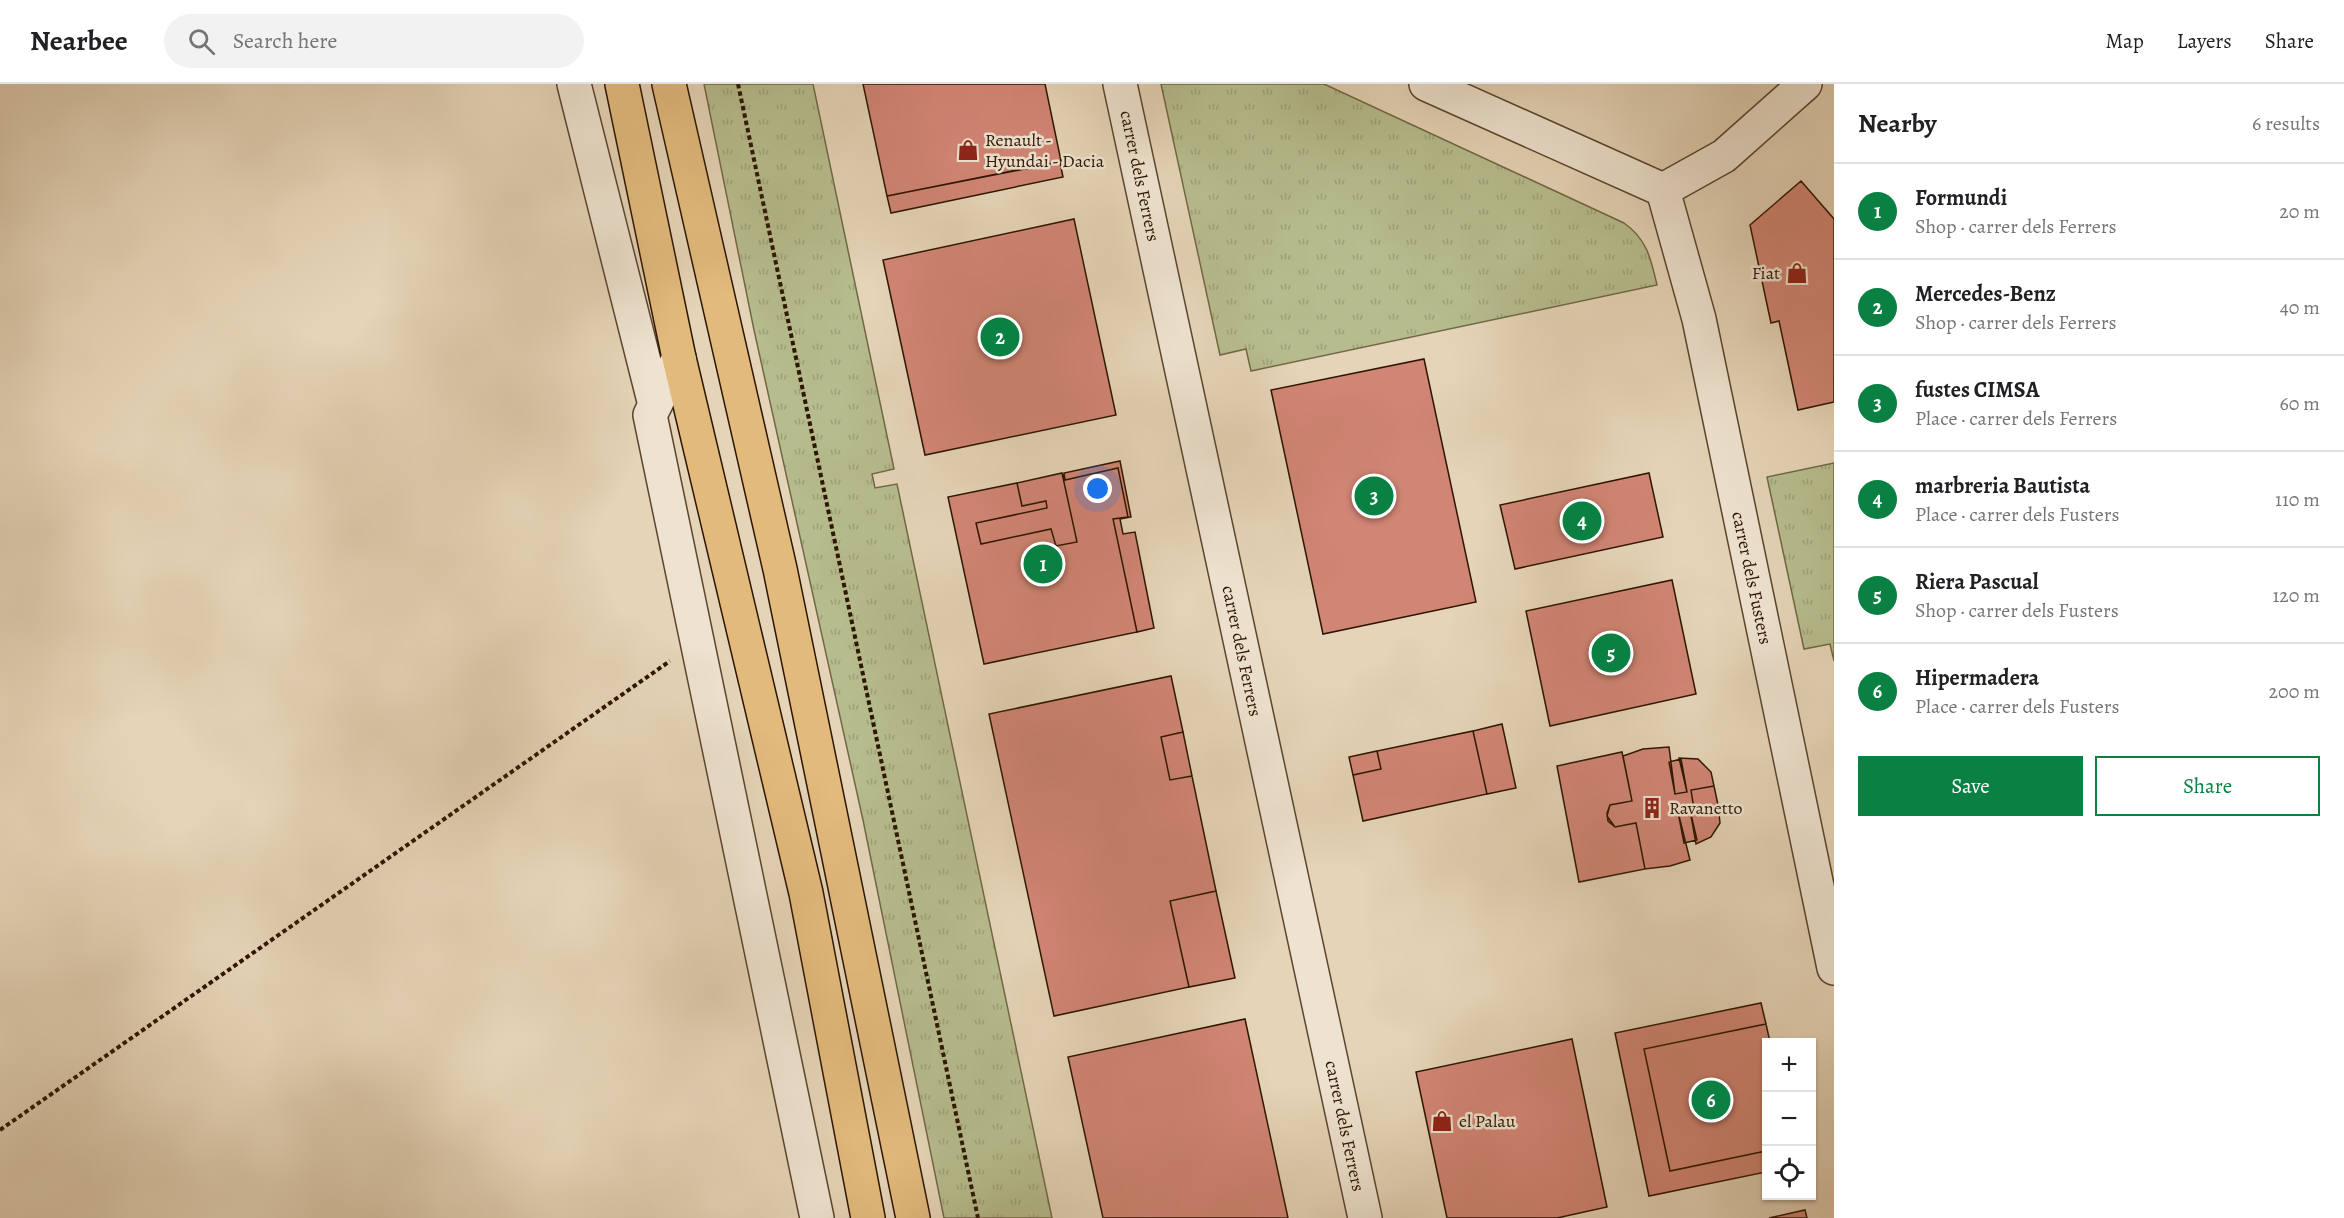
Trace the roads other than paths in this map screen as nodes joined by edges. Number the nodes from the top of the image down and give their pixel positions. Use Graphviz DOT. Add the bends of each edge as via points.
graph roads {
  1 [pos="574,84"];
  2 [pos="622,84"];
  3 [pos="669,84"];
  4 [pos="1120,84"];
  5 [pos="1425,84"];
  6 [pos="1805,84"];
  7 [pos="1663,190"];
  8 [pos="679,358"];
  9 [pos="655,405"];
  10 [pos="1834,968"];
  11 [pos="816,1218"];
  12 [pos="868,1218"];
  13 [pos="913,1218"];
  14 [pos="1365,1218"];
  1 -- 9 [label="street"];
  2 -- 8 [label="highway"];
  3 -- 13 [label="highway" via="780,569"];
  4 -- 14 [label="street, carrer dels Ferrers"];
  5 -- 7 [label="street"];
  6 -- 7 [label="street" via="1724,156"];
  7 -- 10 [label="street, carrer dels Fusters" via="1699,319"];
  8 -- 9 [label="street"];
  8 -- 12 [label="highway" via="806,893"];
  9 -- 11 [label="street" via="650,415"];
}
